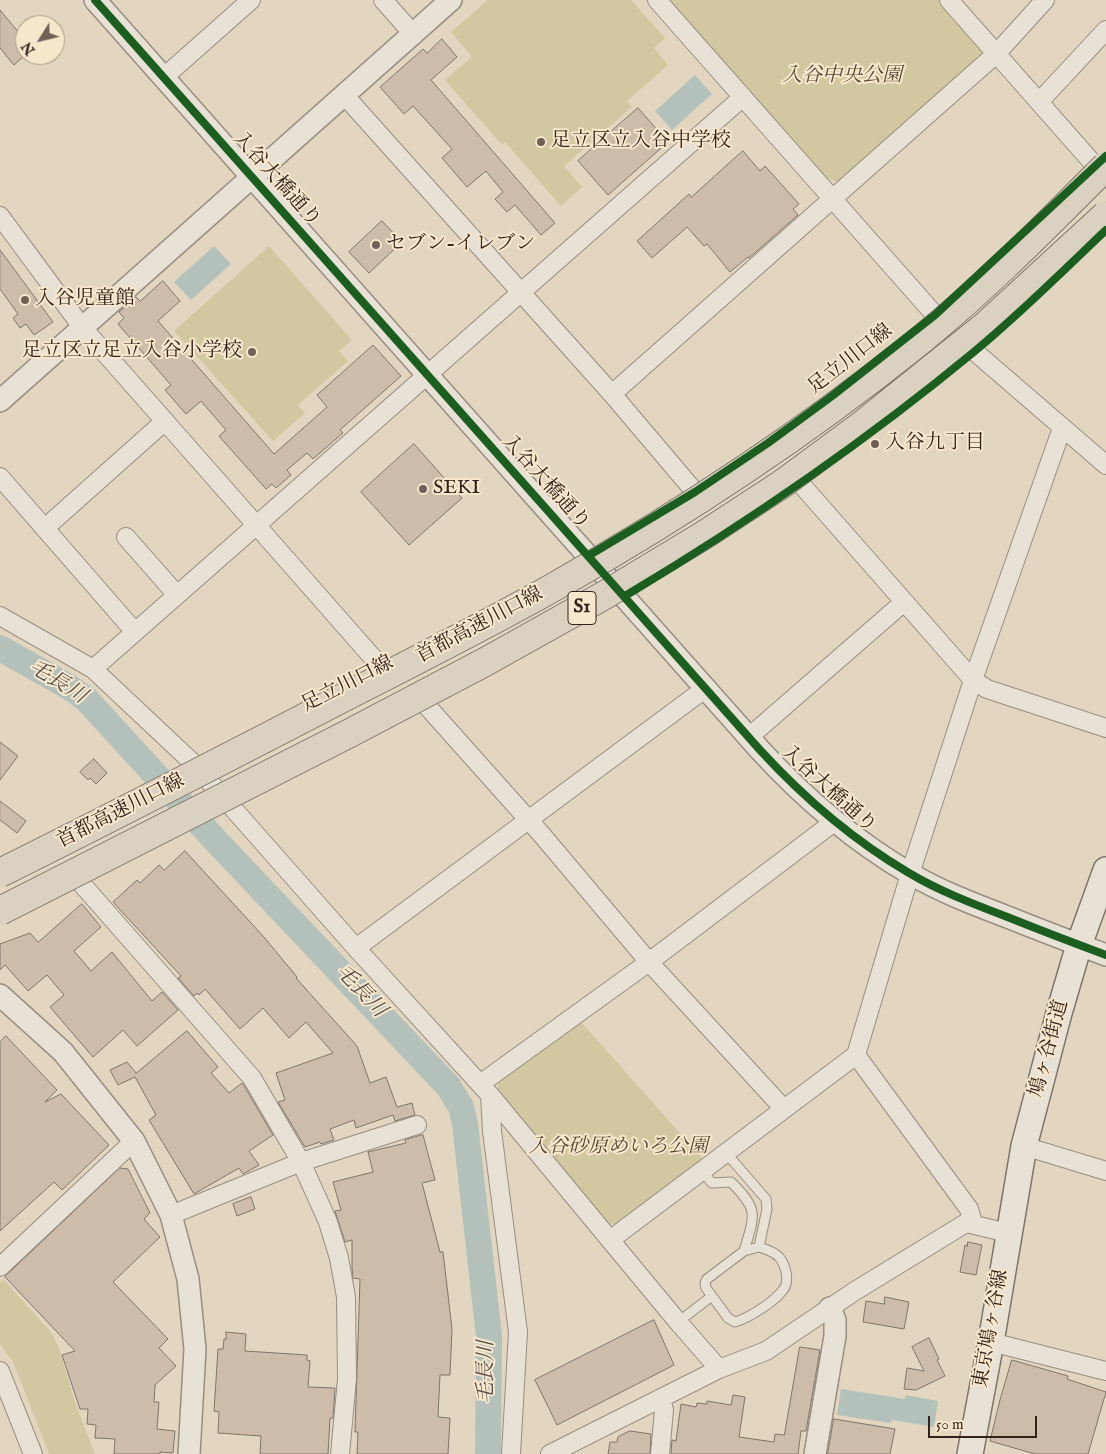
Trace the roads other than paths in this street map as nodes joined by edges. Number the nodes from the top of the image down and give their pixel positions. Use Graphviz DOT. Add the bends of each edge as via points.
graph roads {
  1 [pos="95,0"];
  2 [pos="251,0"];
  3 [pos="383,0"];
  4 [pos="451,0"];
  5 [pos="657,0"];
  6 [pos="949,0"];
  7 [pos="1037,3"];
  8 [pos="1106,30"];
  9 [pos="414,35"];
  10 [pos="996,54"];
  11 [pos="163,78"];
  12 [pos="345,96"];
  13 [pos="743,97"];
  14 [pos="1040,101"];
  15 [pos="1104,167"];
  16 [pos="253,177"];
  17 [pos="833,198"];
  18 [pos="1106,203"];
  19 [pos="1106,215"];
  20 [pos="0,216"];
  21 [pos="1106,230"];
  22 [pos="520,292"];
  23 [pos="936,316"];
  24 [pos="82,327"];
  25 [pos="974,351"];
  26 [pos="427,375"];
  27 [pos="612,394"];
  28 [pos="0,401"];
  29 [pos="164,421"];
  30 [pos="1062,428"];
  31 [pos="1106,466"];
  32 [pos="0,477"];
  33 [pos="800,483"];
  34 [pos="695,492"];
  35 [pos="256,526"];
  36 [pos="45,528"];
  37 [pos="126,537"];
  38 [pos="588,556"];
  39 [pos="177,596"];
  40 [pos="625,596"];
  41 [pos="904,602"];
  42 [pos="0,616"];
  43 [pos="135,632"];
  44 [pos="382,668"];
  45 [pos="92,669"];
  46 [pos="973,680"];
  47 [pos="706,688"];
  48 [pos="426,705"];
  49 [pos="1106,728"];
  50 [pos="350,733"];
  51 [pos="749,737"];
  52 [pos="193,763"];
  53 [pos="230,806"];
  54 [pos="528,820"];
  55 [pos="834,822"];
  56 [pos="0,861"];
  57 [pos="1106,870"];
  58 [pos="0,873"];
  59 [pos="910,874"];
  60 [pos="80,882"];
  61 [pos="0,911"];
  62 [pos="0,924"];
  63 [pos="1079,945"];
  64 [pos="356,948"];
  65 [pos="1106,955"];
  66 [pos="649,962"];
  67 [pos="0,995"];
  68 [pos="856,1055"];
  69 [pos="485,1090"];
  70 [pos="784,1109"];
  71 [pos="417,1125"];
  72 [pos="134,1141"];
  73 [pos="1024,1146"];
  74 [pos="726,1153"];
  75 [pos="301,1162"];
  76 [pos="702,1171"];
  77 [pos="1106,1171"];
  78 [pos="171,1215"];
  79 [pos="973,1223"];
  80 [pos="1008,1233"];
  81 [pos="610,1240"];
  82 [pos="759,1247"];
  83 [pos="744,1251"];
  84 [pos="0,1267"];
  85 [pos="712,1296"];
  86 [pos="830,1308"];
  87 [pos="678,1322"];
  88 [pos="991,1342"];
  89 [pos="718,1368"];
  90 [pos="0,1371"];
  91 [pos="1106,1371"];
  92 [pos="661,1399"];
  93 [pos="33,1454"];
  94 [pos="189,1454"];
  95 [pos="340,1454"];
  96 [pos="511,1454"];
  97 [pos="550,1454"];
  98 [pos="660,1454"];
  99 [pos="815,1454"];
  100 [pos="970,1454"];
  1 -- 11 [label="street, 入谷大橋通り"];
  2 -- 11 [label="street"];
  3 -- 9 [label="street"];
  4 -- 9 [label="street"];
  5 -- 13 [label="street"];
  6 -- 10 [label="street"];
  7 -- 10 [label="street"];
  8 -- 14 [label="street"];
  9 -- 12 [label="street"];
  10 -- 14 [label="street"];
  10 -- 17 [label="street"];
  11 -- 16 [label="street, 入谷大橋通り"];
  12 -- 16 [label="street"];
  12 -- 22 [label="street"];
  13 -- 17 [label="street"];
  13 -- 22 [label="street"];
  14 -- 15 [label="street"];
  15 -- 23 [label="main road, 足立川口線"];
  15 -- 58 [label="highway, 首都高速川口線 / S1, bridge" via="963,305 837,404 738,474 553,587"];
  16 -- 24 [label="street"];
  16 -- 26 [label="street, 入谷大橋通り"];
  17 -- 23 [label="street"];
  17 -- 27 [label="street"];
  18 -- 50 [label="highway, bridge" via="956,334 774,474 568,605"];
  19 -- 50 [label="highway, 首都高速川口線 / S1, bridge" via="984,327 862,425 782,484 603,596"];
  20 -- 24 [label="street"];
  21 -- 25 [label="main road" via="1029,304"];
  22 -- 26 [label="street"];
  22 -- 27 [label="street"];
  23 -- 34 [label="main road, 足立川口線" via="776,437"];
  24 -- 28 [label="street"];
  24 -- 29 [label="street"];
  25 -- 30 [label="street"];
  25 -- 33 [label="main road" via="862,440"];
  26 -- 35 [label="street"];
  26 -- 38 [label="street, 入谷大橋通り"];
  27 -- 34 [label="street"];
  29 -- 35 [label="street"];
  29 -- 36 [label="street"];
  30 -- 31 [label="street"];
  30 -- 46 [label="street"];
  32 -- 36 [label="street"];
  33 -- 40 [label="main road"];
  33 -- 41 [label="street"];
  34 -- 38 [label="main road, 足立川口線"];
  35 -- 39 [label="street"];
  35 -- 44 [label="street"];
  36 -- 43 [label="street"];
  37 -- 39 [label="street"];
  38 -- 40 [label="street, 入谷大橋通り"];
  38 -- 44 [label="main road, 足立川口線"];
  39 -- 43 [label="street"];
  40 -- 47 [label="street, 入谷大橋通り"];
  40 -- 48 [label="main road"];
  41 -- 46 [label="street"];
  41 -- 51 [label="street"];
  42 -- 45 [label="street"];
  43 -- 45 [label="street"];
  44 -- 52 [label="main road, 足立川口線"];
  45 -- 52 [label="street"];
  46 -- 49 [label="street" via="987,689"];
  46 -- 59 [label="street"];
  47 -- 51 [label="street, 入谷大橋通り"];
  47 -- 54 [label="street"];
  48 -- 53 [label="main road"];
  48 -- 54 [label="street"];
  50 -- 61 [label="highway, 首都高速川口線 / S1, bridge"];
  51 -- 55 [label="street, 入谷大橋通り"];
  52 -- 53 [label="street"];
  52 -- 56 [label="main road, 足立川口線"];
  53 -- 60 [label="main road"];
  53 -- 64 [label="street"];
  54 -- 64 [label="street"];
  54 -- 66 [label="street"];
  55 -- 59 [label="street, 入谷大橋通り"];
  55 -- 66 [label="street"];
  57 -- 63 [label="main road, 鳩ヶ谷街道"];
  59 -- 63 [label="street, 入谷大橋通り" via="949,894"];
  59 -- 68 [label="street"];
  60 -- 62 [label="main road"];
  60 -- 75 [label="street" via="252,1078"];
  63 -- 65 [label="street, 入谷大橋通り"];
  63 -- 73 [label="main road, 鳩ヶ谷街道"];
  64 -- 69 [label="street"];
  66 -- 69 [label="street"];
  66 -- 70 [label="street"];
  67 -- 72 [label="street" via="63,1052"];
  68 -- 70 [label="street"];
  68 -- 79 [label="street" via="969,1209"];
  69 -- 81 [label="street"];
  69 -- 96 [label="street" via="518,1332"];
  70 -- 74 [label="street"];
  71 -- 75 [label="street"];
  72 -- 78 [label="street"];
  72 -- 84 [label="street"];
  73 -- 77 [label="street"];
  73 -- 80 [label="main road, 鳩ヶ谷街道"];
  74 -- 76 [label="street"];
  74 -- 82 [label="lane" via="766,1199 768,1209"];
  75 -- 78 [label="street"];
  75 -- 95 [label="street" via="328,1222 346,1296 347,1379"];
  76 -- 81 [label="street"];
  76 -- 83 [label="lane" via="712,1183 731,1182 750,1204 753,1214"];
  78 -- 94 [label="street" via="188,1279 195,1349"];
  79 -- 80 [label="street"];
  79 -- 86 [label="street" via="959,1226"];
  80 -- 88 [label="main road, 東京鳩ヶ谷線"];
  81 -- 87 [label="street"];
  82 -- 83 [label="lane"];
  82 -- 85 [label="lane" via="780,1258 787,1276 785,1289 745,1319 735,1322 728,1318"];
  83 -- 85 [label="lane" via="704,1283"];
  85 -- 87 [label="lane"];
  86 -- 89 [label="street" via="766,1351"];
  86 -- 99 [label="street" via="835,1320 835,1336"];
  87 -- 89 [label="street"];
  88 -- 91 [label="street"];
  88 -- 100 [label="main road, 東京鳩ヶ谷線"];
  89 -- 92 [label="street"];
  90 -- 93 [label="street"];
  92 -- 97 [label="street"];
  92 -- 98 [label="street" via="664,1410"];
}
